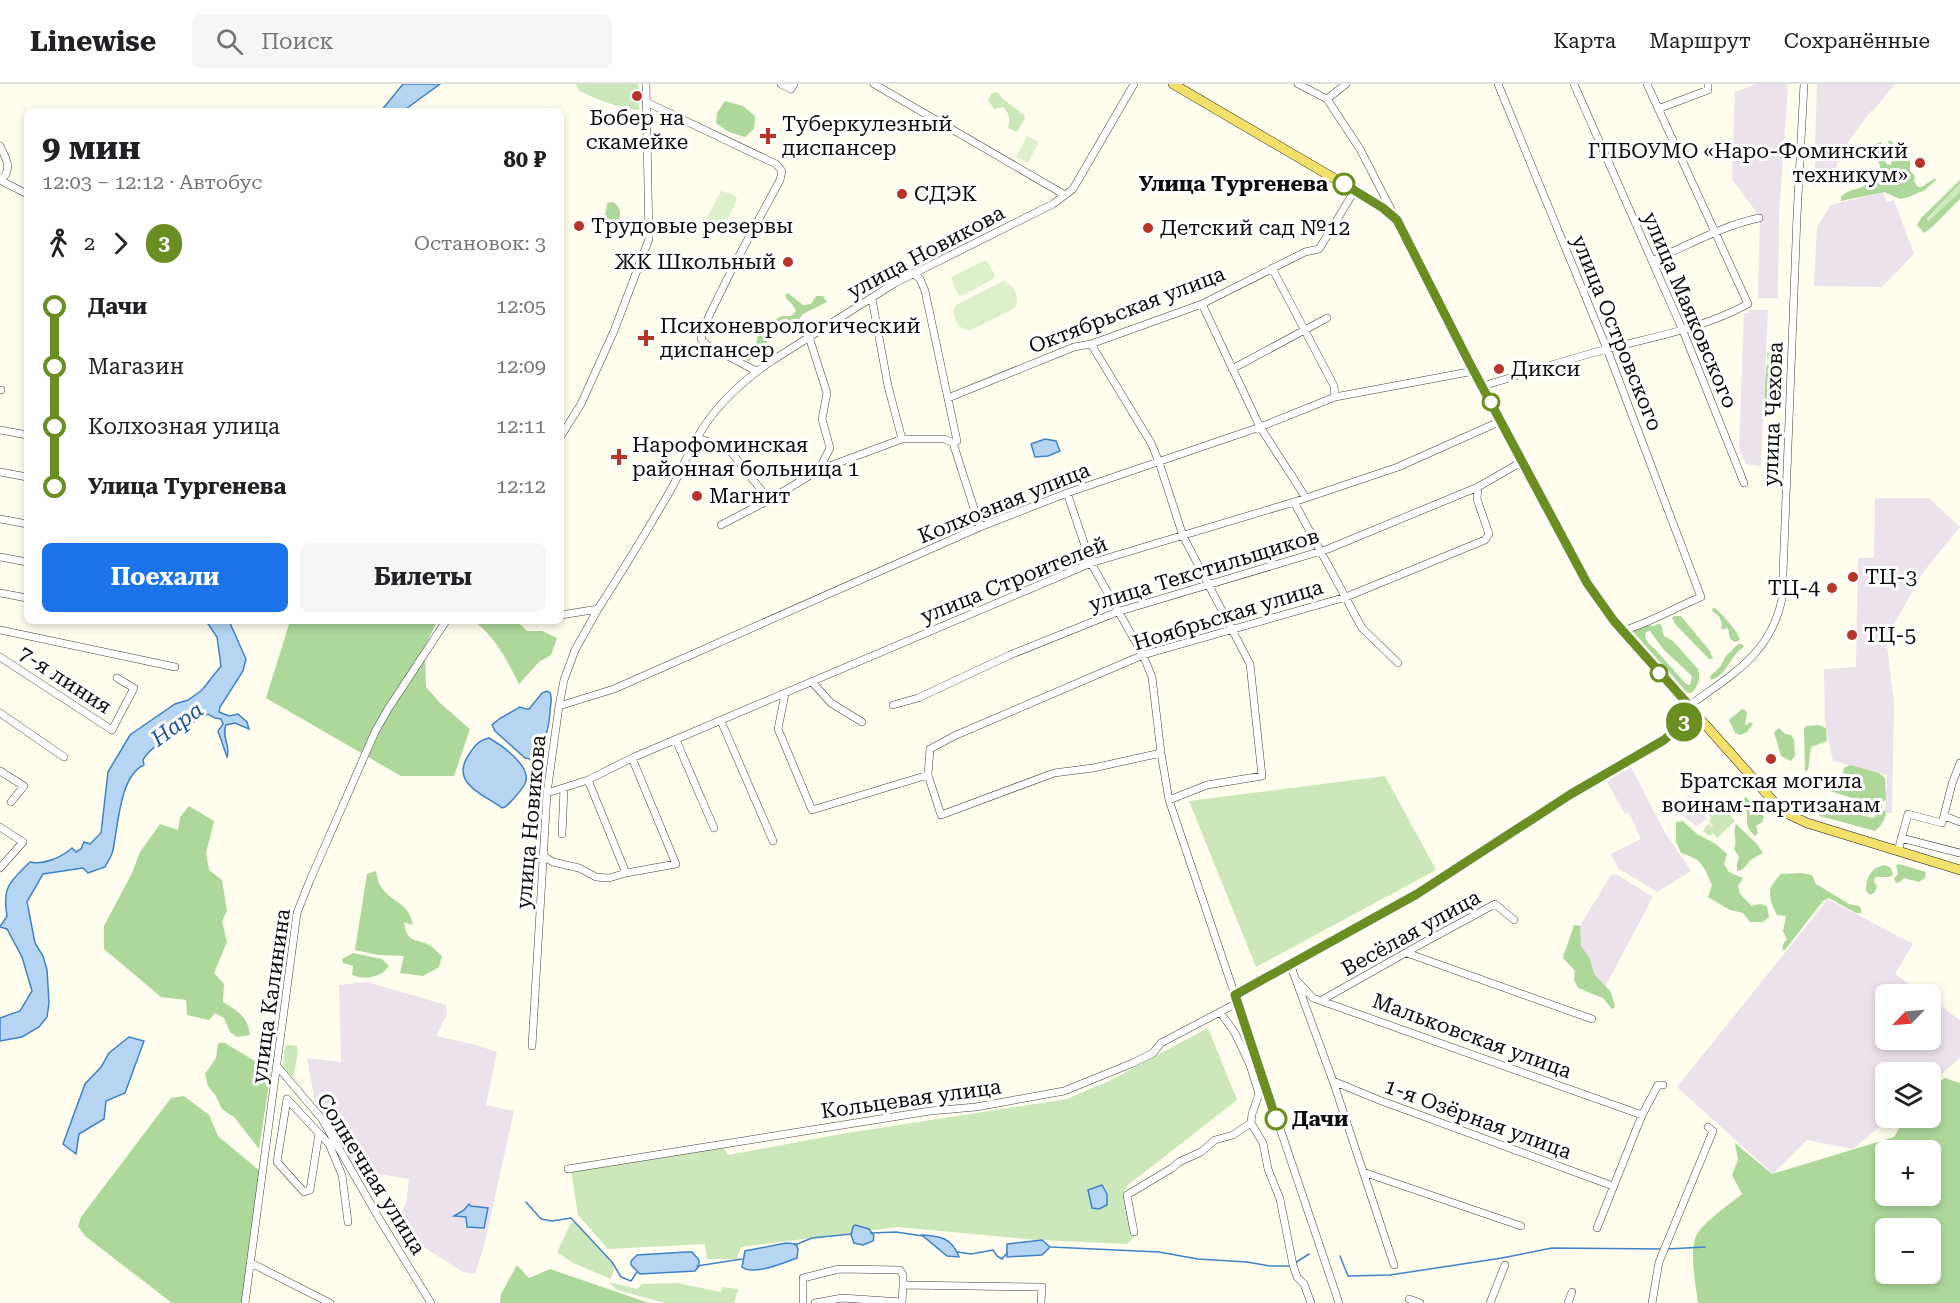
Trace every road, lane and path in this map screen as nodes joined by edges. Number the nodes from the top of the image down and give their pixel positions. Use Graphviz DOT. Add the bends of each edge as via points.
graph roads {
  1 [pos="646,84"];
  2 [pos="780,84"];
  3 [pos="794,84"];
  4 [pos="874,84"];
  5 [pos="1134,84"];
  6 [pos="1173,84"];
  7 [pos="1346,84"];
  8 [pos="1498,84"];
  9 [pos="1574,84"];
  10 [pos="1647,84"];
  11 [pos="1708,84"];
  12 [pos="1804,84"];
  13 [pos="1303,85"];
  14 [pos="1327,99"];
  15 [pos="646,102"];
  16 [pos="1658,109"];
  17 [pos="0,146"];
  18 [pos="0,179"];
  19 [pos="1355,190"];
  20 [pos="24,192"];
  21 [pos="1065,195"];
  22 [pos="1759,218"];
  23 [pos="1397,220"];
  24 [pos="1716,232"];
  25 [pos="1652,261"];
  26 [pos="1272,268"];
  27 [pos="913,273"];
  28 [pos="872,299"];
  29 [pos="1202,304"];
  30 [pos="1327,318"];
  31 [pos="1304,330"];
  32 [pos="1683,331"];
  33 [pos="809,337"];
  34 [pos="1091,344"];
  35 [pos="1607,349"];
  36 [pos="1232,369"];
  37 [pos="1474,371"];
  38 [pos="756,372"];
  39 [pos="1482,386"];
  40 [pos="1335,397"];
  41 [pos="948,398"];
  42 [pos="1501,421"];
  43 [pos="1260,427"];
  44 [pos="0,430"];
  45 [pos="564,431"];
  46 [pos="24,434"];
  47 [pos="697,438"];
  48 [pos="902,439"];
  49 [pos="952,443"];
  50 [pos="1523,461"];
  51 [pos="1159,462"];
  52 [pos="819,470"];
  53 [pos="0,472"];
  54 [pos="24,476"];
  55 [pos="1744,483"];
  56 [pos="1478,487"];
  57 [pos="1067,493"];
  58 [pos="1306,498"];
  59 [pos="769,500"];
  60 [pos="1294,502"];
  61 [pos="0,519"];
  62 [pos="24,523"];
  63 [pos="721,525"];
  64 [pos="980,527"];
  65 [pos="1183,536"];
  66 [pos="1321,551"];
  67 [pos="0,557"];
  68 [pos="24,561"];
  69 [pos="1091,563"];
  70 [pos="1208,584"];
  71 [pos="0,593"];
  72 [pos="24,597"];
  73 [pos="1346,597"];
  74 [pos="598,609"];
  75 [pos="1117,612"];
  76 [pos="564,615"];
  77 [pos="444,624"];
  78 [pos="0,630"];
  79 [pos="1232,630"];
  80 [pos="1622,631"];
  81 [pos="1143,655"];
  82 [pos="0,657"];
  83 [pos="1398,663"];
  84 [pos="175,667"];
  85 [pos="117,678"];
  86 [pos="812,682"];
  87 [pos="785,694"];
  88 [pos="893,705"];
  89 [pos="559,706"];
  90 [pos="1692,709"];
  91 [pos="0,713"];
  92 [pos="722,721"];
  93 [pos="862,722"];
  94 [pos="676,740"];
  95 [pos="1161,753"];
  96 [pos="64,757"];
  97 [pos="632,758"];
  98 [pos="1960,763"];
  99 [pos="0,771"];
  100 [pos="928,775"];
  101 [pos="588,780"];
  102 [pos="1956,785"];
  103 [pos="564,788"];
  104 [pos="547,793"];
  105 [pos="1169,800"];
  106 [pos="11,802"];
  107 [pos="1944,816"];
  108 [pos="1960,822"];
  109 [pos="0,827"];
  110 [pos="714,828"];
  111 [pos="562,834"];
  112 [pos="1901,838"];
  113 [pos="773,841"];
  114 [pos="1898,851"];
  115 [pos="1960,853"];
  116 [pos="543,856"];
  117 [pos="0,868"];
  118 [pos="1960,870"];
  119 [pos="626,873"];
  120 [pos="1514,920"];
  121 [pos="1407,953"];
  122 [pos="1290,964"];
  123 [pos="1296,980"];
  124 [pos="1236,999"];
  125 [pos="1322,1000"];
  126 [pos="1220,1012"];
  127 [pos="1592,1019"];
  128 [pos="532,1046"];
  129 [pos="277,1066"];
  130 [pos="1333,1081"];
  131 [pos="1663,1085"];
  132 [pos="1642,1115"];
  133 [pos="322,1119"];
  134 [pos="1251,1123"];
  135 [pos="1708,1127"];
  136 [pos="318,1131"];
  137 [pos="568,1169"];
  138 [pos="1363,1172"];
  139 [pos="1613,1186"];
  140 [pos="348,1222"];
  141 [pos="1521,1226"];
  142 [pos="1597,1228"];
  143 [pos="1134,1232"];
  144 [pos="251,1263"];
  145 [pos="1394,1265"];
  146 [pos="1505,1265"];
  147 [pos="903,1285"];
  148 [pos="1572,1292"];
  149 [pos="1410,1301"];
  150 [pos="245,1303"];
  151 [pos="330,1303"];
  152 [pos="431,1303"];
  153 [pos="803,1303"];
  154 [pos="816,1303"];
  155 [pos="902,1303"];
  156 [pos="1041,1303"];
  157 [pos="1311,1303"];
  158 [pos="1339,1303"];
  159 [pos="1420,1303"];
  160 [pos="1490,1303"];
  161 [pos="1568,1303"];
  162 [pos="1652,1303"];
  1 -- 15 [label="street"];
  2 -- 3 [label="street" via="791,89"];
  4 -- 21 [label="street"];
  5 -- 21 [label="street, улица Новикова" via="1073,189"];
  6 -- 19 [label="main road"];
  7 -- 14 [label="street"];
  8 -- 35 [label="street, улица Островского"];
  9 -- 25 [label="street, улица Маяковского"];
  10 -- 16 [label="street"];
  11 -- 16 [label="street" via="1708,90"];
  12 -- 90 [label="street, улица Чехова" via="1782,599 1773,626 1756,653"];
  13 -- 14 [label="street"];
  14 -- 23 [label="street" via="1360,149"];
  15 -- 38 [label="street" via="776,164 782,171 701,339"];
  15 -- 45 [label="street" via="649,239 603,356"];
  16 -- 24 [label="street"];
  17 -- 18 [label="street" via="8,171"];
  18 -- 20 [label="street"];
  19 -- 23 [label="main road"];
  19 -- 26 [label="street, Октябрьская улица" via="1319,249"];
  21 -- 27 [label="street, улица Новикова"];
  22 -- 24 [label="street"];
  23 -- 37 [label="main road"];
  24 -- 25 [label="street"];
  24 -- 32 [label="street" via="1748,304"];
  25 -- 32 [label="street, улица Маяковского"];
  26 -- 29 [label="street, Октябрьская улица"];
  26 -- 31 [label="street"];
  27 -- 28 [label="street, улица Новикова"];
  27 -- 41 [label="street" via="925,291"];
  28 -- 33 [label="street, улица Новикова"];
  28 -- 48 [label="street"];
  29 -- 34 [label="street, Октябрьская улица"];
  29 -- 36 [label="street"];
  30 -- 31 [label="street"];
  31 -- 36 [label="street"];
  31 -- 40 [label="street" via="1334,386"];
  32 -- 35 [label="street"];
  32 -- 55 [label="street, улица Маяковского"];
  33 -- 38 [label="street, улица Новикова"];
  33 -- 52 [label="street" via="827,393 822,418 830,448"];
  34 -- 41 [label="street, Октябрьская улица" via="1074,347"];
  34 -- 51 [label="street"];
  35 -- 39 [label="street"];
  35 -- 80 [label="street, улица Островского" via="1701,597 1644,625"];
  36 -- 43 [label="street"];
  37 -- 39 [label="main road"];
  37 -- 40 [label="street, Колхозная улица"];
  38 -- 47 [label="street, улица Новикова" via="713,412"];
  39 -- 42 [label="main road"];
  40 -- 43 [label="street, Колхозная улица"];
  41 -- 49 [label="street" via="957,441"];
  42 -- 50 [label="main road"];
  42 -- 58 [label="street, улица Строителей" via="1407,463"];
  43 -- 51 [label="street, Колхозная улица"];
  43 -- 58 [label="street"];
  44 -- 46 [label="street"];
  47 -- 59 [label="street" via="732,453"];
  47 -- 74 [label="street, улица Новикова" via="671,489"];
  48 -- 49 [label="street" via="945,439"];
  48 -- 52 [label="street"];
  49 -- 64 [label="street"];
  50 -- 56 [label="street, улица Текстильщиков"];
  50 -- 80 [label="main road" via="1587,583"];
  51 -- 57 [label="street, Колхозная улица"];
  51 -- 65 [label="street"];
  52 -- 59 [label="street"];
  53 -- 54 [label="street"];
  56 -- 66 [label="street, улица Текстильщиков"];
  56 -- 73 [label="street, Ноябрьская улица" via="1477,499 1489,534 1485,540"];
  57 -- 64 [label="street, Колхозная улица"];
  57 -- 69 [label="street"];
  58 -- 60 [label="street, улица Строителей"];
  59 -- 63 [label="street"];
  60 -- 65 [label="street, улица Строителей"];
  60 -- 66 [label="street"];
  61 -- 62 [label="street"];
  64 -- 89 [label="street, Колхозная улица" via="614,690"];
  65 -- 69 [label="street, улица Строителей"];
  65 -- 70 [label="street"];
  66 -- 70 [label="street, улица Текстильщиков"];
  66 -- 73 [label="street"];
  67 -- 68 [label="street"];
  69 -- 75 [label="street"];
  69 -- 86 [label="street, улица Строителей"];
  70 -- 75 [label="street, улица Текстильщиков"];
  70 -- 79 [label="street"];
  71 -- 72 [label="street"];
  73 -- 79 [label="street, Ноябрьская улица"];
  73 -- 83 [label="street" via="1362,628"];
  74 -- 76 [label="street"];
  74 -- 89 [label="street, улица Новикова" via="575,650"];
  75 -- 81 [label="street"];
  75 -- 88 [label="street, улица Текстильщиков" via="918,698"];
  77 -- 129 [label="street, улица Калинина" via="375,732 300,906"];
  78 -- 84 [label="street"];
  79 -- 81 [label="street, Ноябрьская улица"];
  79 -- 105 [label="street" via="1250,664 1262,776 1207,785"];
  80 -- 90 [label="main road"];
  81 -- 95 [label="street" via="1152,677"];
  81 -- 100 [label="street, Ноябрьская улица" via="930,749"];
  82 -- 85 [label="street, 7-я линия" via="112,730 134,688"];
  86 -- 87 [label="street, улица Строителей"];
  86 -- 93 [label="street" via="831,703"];
  87 -- 92 [label="street, улица Строителей"];
  87 -- 100 [label="street" via="778,729 812,810"];
  89 -- 104 [label="street, улица Новикова"];
  90 -- 114 [label="main road" via="1786,812 1807,823"];
  90 -- 122 [label="street, Кольцевая улица" via="1664,740 1571,794 1417,894"];
  91 -- 96 [label="street"];
  92 -- 94 [label="street, улица Строителей"];
  92 -- 113 [label="street"];
  94 -- 97 [label="street, улица Строителей"];
  94 -- 110 [label="street"];
  95 -- 100 [label="street" via="1054,773 941,815"];
  95 -- 105 [label="street"];
  97 -- 101 [label="street, улица Строителей"];
  97 -- 119 [label="street" via="676,864"];
  98 -- 102 [label="street"];
  99 -- 106 [label="street" via="24,786"];
  101 -- 103 [label="street, улица Строителей"];
  101 -- 119 [label="street"];
  102 -- 107 [label="street"];
  103 -- 104 [label="street, улица Строителей"];
  103 -- 111 [label="street"];
  104 -- 116 [label="street, улица Новикова"];
  105 -- 124 [label="street"];
  107 -- 108 [label="street"];
  107 -- 112 [label="street" via="1942,823 1908,814"];
  109 -- 117 [label="street" via="23,842"];
  112 -- 114 [label="street"];
  112 -- 115 [label="street"];
  114 -- 118 [label="main road"];
  116 -- 119 [label="street" via="596,877"];
  116 -- 128 [label="street, улица Новикова"];
  120 -- 121 [label="street, Весёлая улица" via="1495,904"];
  121 -- 125 [label="street, Весёлая улица"];
  121 -- 127 [label="street"];
  122 -- 123 [label="street"];
  122 -- 124 [label="street, Кольцевая улица"];
  123 -- 125 [label="street, Мальковская улица" via="1313,998"];
  123 -- 130 [label="street"];
  124 -- 126 [label="street, Кольцевая улица"];
  124 -- 158 [label="street"];
  125 -- 132 [label="street, Мальковская улица"];
  126 -- 134 [label="street" via="1235,1033 1259,1094"];
  126 -- 137 [label="street, Кольцевая улица" via="1161,1043 1153,1053 1133,1064 1064,1091"];
  129 -- 133 [label="street, Солнечная улица"];
  129 -- 144 [label="street, улица Калинина"];
  130 -- 138 [label="street"];
  130 -- 139 [label="street, 1-я Озёрная улица"];
  131 -- 132 [label="street" via="1658,1085"];
  132 -- 139 [label="street"];
  133 -- 136 [label="street"];
  133 -- 152 [label="street, Солнечная улица"];
  134 -- 143 [label="street" via="1233,1135 1215,1140 1127,1195"];
  134 -- 157 [label="street" via="1263,1143 1280,1199 1297,1277"];
  135 -- 162 [label="street" via="1713,1131 1659,1262"];
  136 -- 136 [label="street" via="310,1190 304,1192 277,1162 287,1099"];
  136 -- 140 [label="street" via="329,1144 342,1175"];
  138 -- 141 [label="street"];
  138 -- 145 [label="street"];
  139 -- 142 [label="street"];
  144 -- 150 [label="street, улица Калинина"];
  144 -- 151 [label="street"];
  146 -- 160 [label="street"];
  147 -- 153 [label="street" via="900,1270 839,1269 803,1278"];
  147 -- 155 [label="street"];
  147 -- 156 [label="street" via="1042,1287"];
  148 -- 161 [label="street"];
  149 -- 159 [label="street"];
  154 -- 155 [label="street" via="842,1298"];
}
